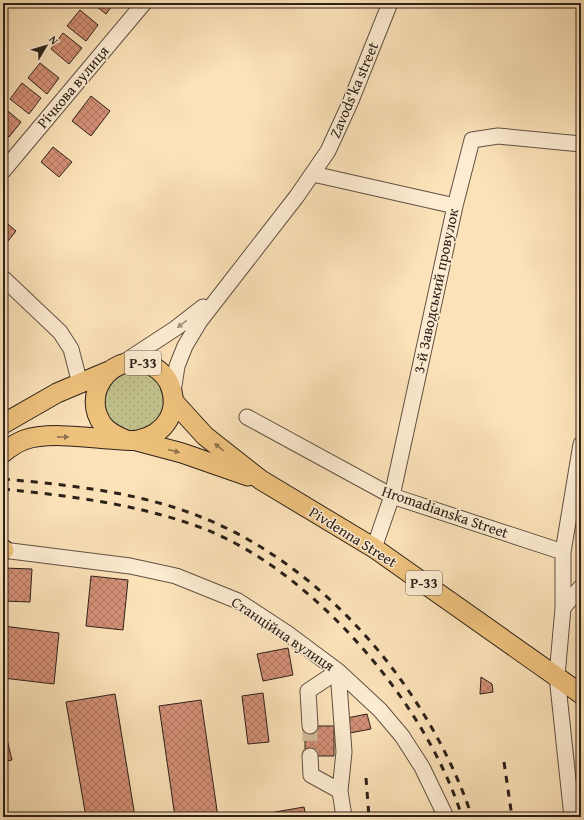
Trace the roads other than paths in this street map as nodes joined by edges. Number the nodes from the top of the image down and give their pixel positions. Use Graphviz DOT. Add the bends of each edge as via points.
graph roads {
  1 [pos="144,3"];
  2 [pos="390,3"];
  3 [pos="581,144"];
  4 [pos="3,171"];
  5 [pos="313,174"];
  6 [pos="455,206"];
  7 [pos="3,278"];
  8 [pos="222,291"];
  9 [pos="116,366"];
  10 [pos="80,384"];
  11 [pos="174,398"];
  12 [pos="247,417"];
  13 [pos="3,424"];
  14 [pos="131,441"];
  15 [pos="581,444"];
  16 [pos="3,453"];
  17 [pos="261,480"];
  18 [pos="392,496"];
  19 [pos="374,548"];
  20 [pos="3,550"];
  21 [pos="563,552"];
  22 [pos="581,587"];
  23 [pos="563,608"];
  24 [pos="338,671"];
  25 [pos="557,676"];
  26 [pos="581,694"];
  27 [pos="310,726"];
  28 [pos="310,756"];
  29 [pos="340,791"];
  30 [pos="344,817"];
  31 [pos="446,817"];
  32 [pos="572,817"];
  1 -- 4 [label="street, Річкова вулиця"];
  2 -- 5 [label="street, Zavods'ka street" via="338,130"];
  3 -- 6 [label="street, 3-й Заводський провулок" via="498,136 472,140"];
  5 -- 6 [label="street"];
  5 -- 8 [label="street, Zavods'ka street"];
  6 -- 18 [label="street, 3-й Заводський провулок"];
  7 -- 10 [label="street" via="60,332 71,349"];
  8 -- 9 [label="street, Zavods'ka street, one-way" via="176,328"];
  8 -- 11 [label="street, Zavods'ka street" via="185,346 177,366"];
  9 -- 10 [label="main road, Zavods'ka street / Р-33"];
  9 -- 11 [label="main road, Р-33" via="136,361 148,364 160,371 168,381"];
  9 -- 14 [label="main road, Р-33" via="102,379 96,390 95,402 104,426 113,434"];
  10 -- 13 [label="main road, Zavods'ka street / Р-33" via="57,393"];
  11 -- 14 [label="main road" via="167,423 149,437"];
  17 -- 11 [label="main road, Pivdenna Street / Р-33, one-way" via="206,436"];
  12 -- 18 [label="street, Hromadianska Street"];
  16 -- 14 [label="main road, Р-33, one-way" via="24,440 42,437 91,437"];
  14 -- 17 [label="main road, Pivdenna Street / Р-33, one-way" via="182,453"];
  15 -- 21 [label="street"];
  17 -- 19 [label="main road, Pivdenna Street / Р-33"];
  18 -- 19 [label="street, 3-й Заводський провулок"];
  18 -- 21 [label="street, Hromadianska Street"];
  19 -- 25 [label="main road, Pivdenna Street / Р-33"];
  20 -- 24 [label="street, Станційна вулиця" via="130,566 176,576 238,601"];
  21 -- 23 [label="street"];
  22 -- 23 [label="street"];
  23 -- 25 [label="street"];
  24 -- 27 [label="street" via="308,691"];
  24 -- 29 [label="street" via="344,752"];
  24 -- 31 [label="street, Станційна вулиця" via="380,710 402,736 422,767"];
  25 -- 26 [label="main road, Pivdenna Street / Р-33"];
  25 -- 32 [label="street"];
  28 -- 29 [label="street" via="311,775"];
  29 -- 30 [label="street"];
}
